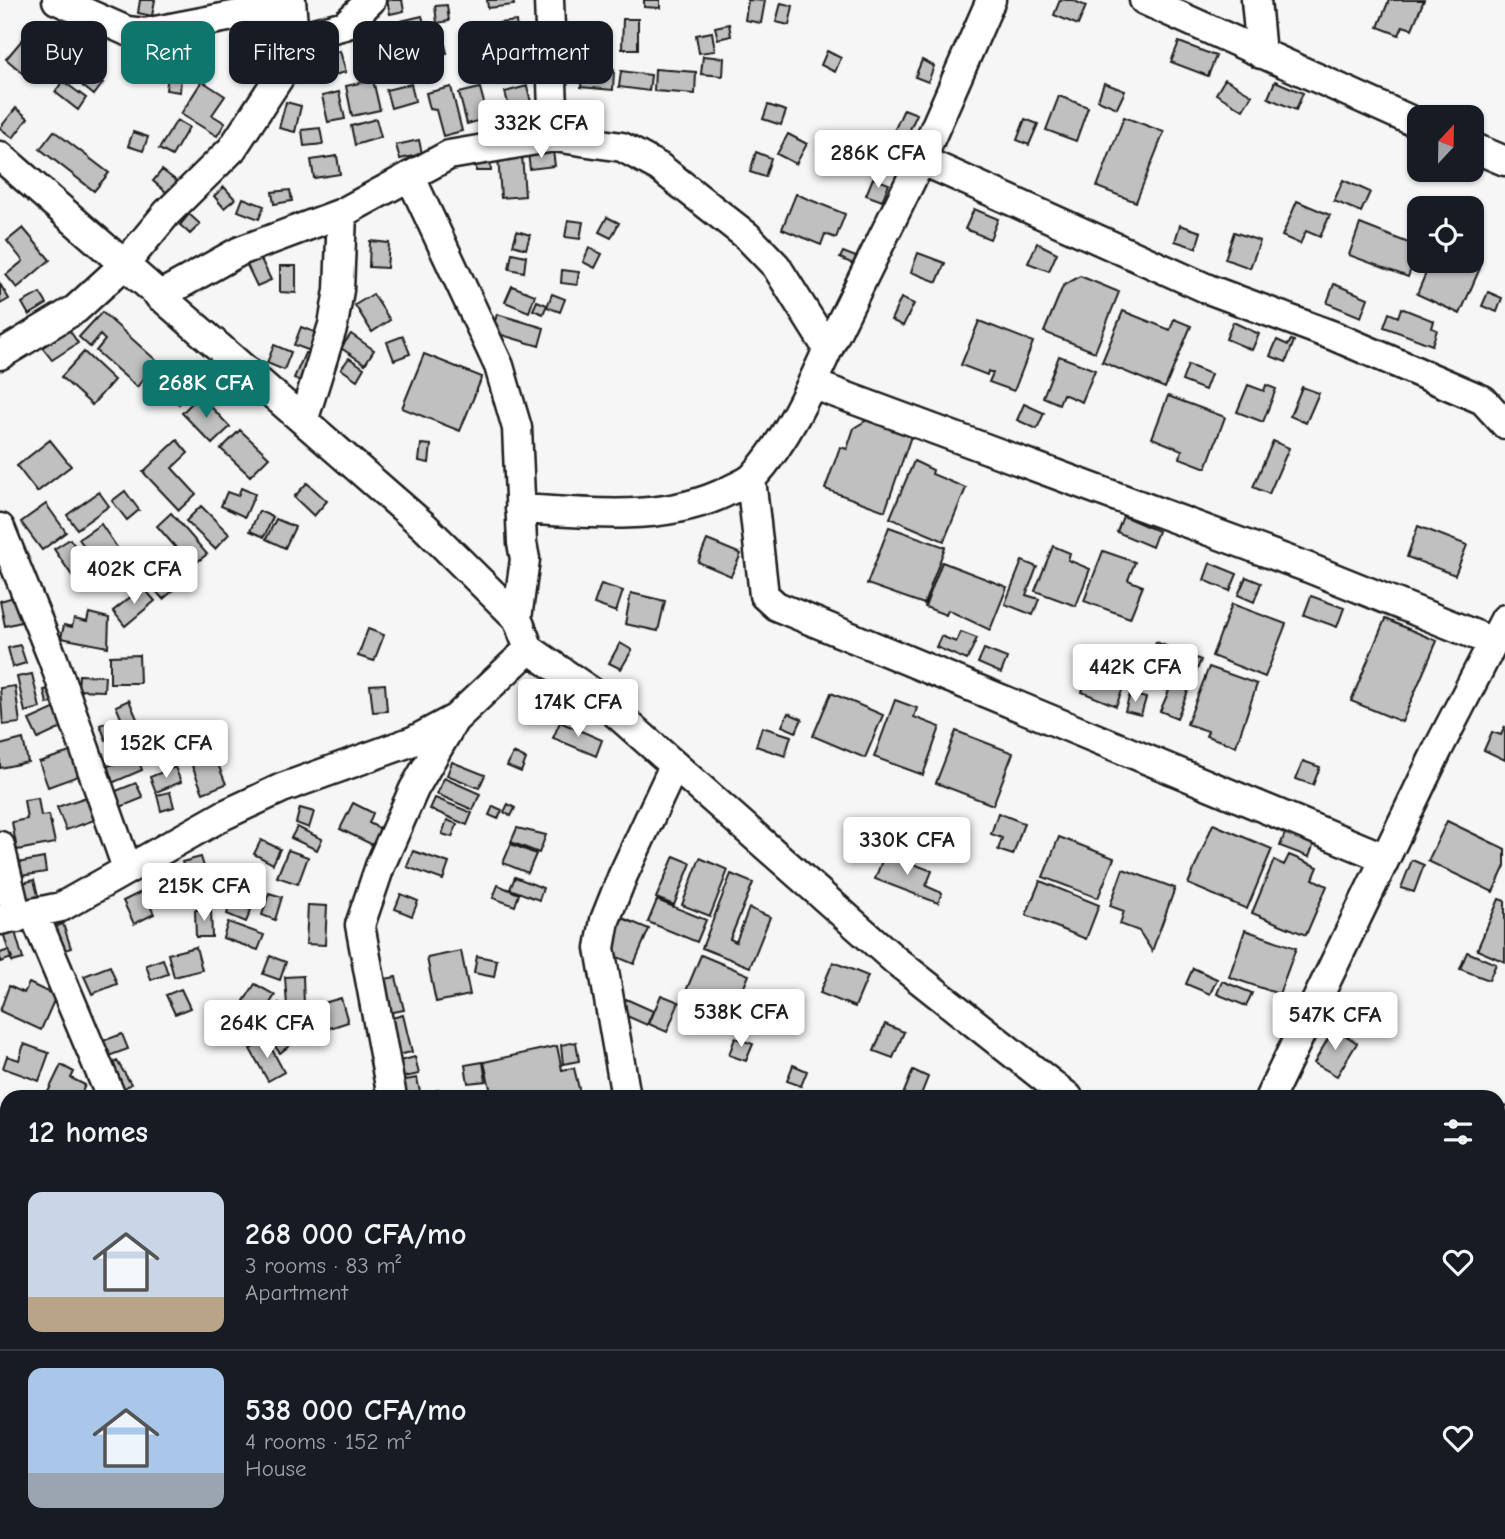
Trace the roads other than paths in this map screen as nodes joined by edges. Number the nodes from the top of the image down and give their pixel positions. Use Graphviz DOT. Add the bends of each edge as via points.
graph roads {
  1 [pos="57,0"];
  2 [pos="371,0"];
  3 [pos="549,0"];
  4 [pos="991,0"];
  5 [pos="1144,0"];
  6 [pos="1256,0"];
  7 [pos="291,5"];
  8 [pos="339,27"];
  9 [pos="1261,54"];
  10 [pos="275,84"];
  11 [pos="1407,119"];
  12 [pos="554,137"];
  13 [pos="1484,152"];
  14 [pos="0,156"];
  15 [pos="921,159"];
  16 [pos="1505,161"];
  17 [pos="410,176"];
  18 [pos="342,213"];
  19 [pos="124,265"];
  20 [pos="159,296"];
  21 [pos="2,349"];
  22 [pos="828,349"];
  23 [pos="812,384"];
  24 [pos="304,418"];
  25 [pos="1505,424"];
  26 [pos="751,479"];
  27 [pos="520,509"];
  28 [pos="0,528"];
  29 [pos="517,618"];
  30 [pos="1499,631"];
  31 [pos="529,649"];
  32 [pos="456,718"];
  33 [pos="674,766"];
  34 [pos="0,846"];
  35 [pos="1385,858"];
  36 [pos="127,868"];
  37 [pos="17,917"];
  38 [pos="107,1090"];
  39 [pos="391,1090"];
  40 [pos="625,1090"];
  41 [pos="1059,1090"];
  42 [pos="1273,1090"];
  1 -- 7 [label="street" via="116,27 145,33"];
  2 -- 8 [label="street"];
  3 -- 12 [label="street"];
  4 -- 15 [label="street"];
  5 -- 9 [label="street"];
  6 -- 9 [label="street"];
  9 -- 11 [label="street"];
  10 -- 19 [label="street" via="232,149 167,213"];
  12 -- 17 [label="street" via="449,155"];
  12 -- 22 [label="street" via="622,147 659,167 747,236 776,266"];
  13 -- 16 [label="street"];
  14 -- 19 [label="street"];
  15 -- 22 [label="street"];
  15 -- 25 [label="street" via="1208,289 1334,335 1483,400"];
  17 -- 18 [label="street"];
  17 -- 27 [label="street" via="499,366 517,428"];
  18 -- 20 [label="street" via="240,251"];
  18 -- 24 [label="street" via="333,325"];
  19 -- 20 [label="street"];
  19 -- 21 [label="street" via="76,309"];
  20 -- 24 [label="street"];
  22 -- 23 [label="street"];
  23 -- 26 [label="street" via="790,425"];
  23 -- 30 [label="street" via="1309,568"];
  24 -- 29 [label="street"];
  26 -- 27 [label="street" via="710,500 676,509 592,513"];
  26 -- 35 [label="street" via="764,595 776,606"];
  27 -- 29 [label="street" via="525,559"];
  28 -- 36 [label="street" via="53,659"];
  29 -- 31 [label="street"];
  30 -- 35 [label="street"];
  31 -- 32 [label="street"];
  31 -- 33 [label="street" via="593,693"];
  32 -- 36 [label="street" via="392,750 255,800"];
  32 -- 39 [label="street" via="414,789 360,925"];
  33 -- 40 [label="street" via="623,875 605,920 600,948"];
  33 -- 41 [label="street" via="895,960"];
  34 -- 37 [label="street"];
  35 -- 42 [label="street"];
  36 -- 37 [label="street" via="61,907"];
  37 -- 38 [label="street"];
}
